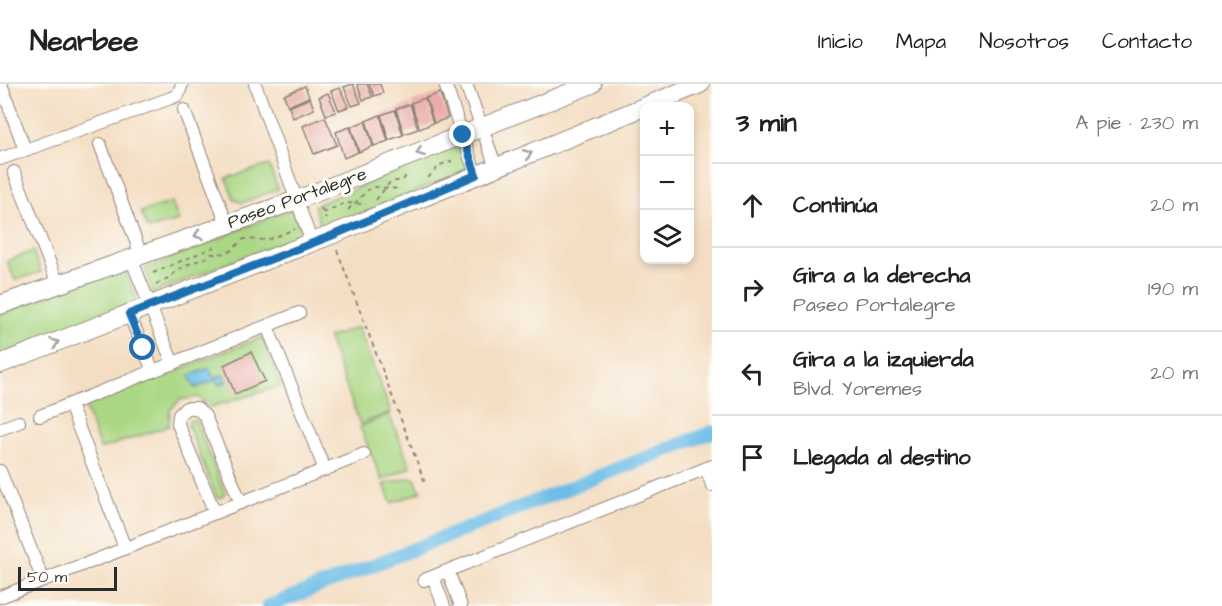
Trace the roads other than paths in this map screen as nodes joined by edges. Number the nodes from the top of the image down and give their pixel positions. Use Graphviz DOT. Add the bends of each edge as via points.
graph roads {
  1 [pos="1,84"];
  2 [pos="182,84"];
  3 [pos="255,84"];
  4 [pos="445,84"];
  5 [pos="466,84"];
  6 [pos="592,84"];
  7 [pos="700,84"];
  8 [pos="676,88"];
  9 [pos="184,111"];
  10 [pos="482,128"];
  11 [pos="463,135"];
  12 [pos="100,144"];
  13 [pos="25,150"];
  14 [pos="0,159"];
  15 [pos="496,167"];
  16 [pos="14,172"];
  17 [pos="476,175"];
  18 [pos="297,200"];
  19 [pos="227,224"];
  20 [pos="312,243"];
  21 [pos="136,256"];
  22 [pos="58,284"];
  23 [pos="154,300"];
  24 [pos="0,305"];
  25 [pos="299,313"];
  26 [pos="129,314"];
  27 [pos="267,326"];
  28 [pos="0,364"];
  29 [pos="172,364"];
  30 [pos="153,371"];
  31 [pos="70,405"];
  32 [pos="40,416"];
  33 [pos="19,422"];
  34 [pos="0,429"];
  35 [pos="364,454"];
  36 [pos="709,467"];
  37 [pos="325,470"];
  38 [pos="0,471"];
  39 [pos="712,485"];
  40 [pos="241,502"];
  41 [pos="215,513"];
  42 [pos="125,548"];
  43 [pos="448,571"];
  44 [pos="43,580"];
  45 [pos="0,597"];
  46 [pos="444,606"];
  47 [pos="461,606"];
  1 -- 13 [label="street"];
  2 -- 13 [label="street" via="178,95 171,98"];
  3 -- 18 [label="street"];
  4 -- 11 [label="street"];
  5 -- 10 [label="street"];
  6 -- 10 [label="street, Paseo Portalegre"];
  7 -- 8 [label="street"];
  15 -- 8 [label="street, one-way"];
  9 -- 19 [label="street"];
  10 -- 11 [label="street, Paseo Portalegre"];
  10 -- 15 [label="street"];
  11 -- 17 [label="street"];
  11 -- 18 [label="street, Paseo Portalegre, one-way"];
  12 -- 21 [label="street"];
  13 -- 14 [label="street"];
  15 -- 17 [label="street"];
  16 -- 22 [label="street"];
  17 -- 20 [label="street"];
  18 -- 19 [label="street, Paseo Portalegre"];
  18 -- 20 [label="street"];
  19 -- 21 [label="street, Paseo Portalegre, one-way"];
  20 -- 23 [label="street"];
  21 -- 22 [label="street, Paseo Portalegre"];
  21 -- 23 [label="street"];
  22 -- 24 [label="street, Paseo Portalegre"];
  23 -- 26 [label="street"];
  23 -- 29 [label="street"];
  25 -- 27 [label="street"];
  28 -- 26 [label="street, one-way"];
  26 -- 30 [label="street"];
  27 -- 29 [label="street"];
  27 -- 37 [label="street"];
  29 -- 30 [label="street"];
  30 -- 31 [label="street"];
  31 -- 32 [label="street"];
  31 -- 42 [label="street"];
  33 -- 34 [label="street"];
  35 -- 37 [label="street"];
  36 -- 39 [label="street"];
  36 -- 43 [label="street"];
  37 -- 40 [label="street"];
  38 -- 44 [label="street"];
  40 -- 41 [label="street"];
  40 -- 41 [label="street" via="205,416 196,408 186,408 179,415 178,424"];
  41 -- 42 [label="street"];
  42 -- 44 [label="street"];
  43 -- 46 [label="street" via="428,578"];
  43 -- 47 [label="street"];
  44 -- 45 [label="street"];
}
